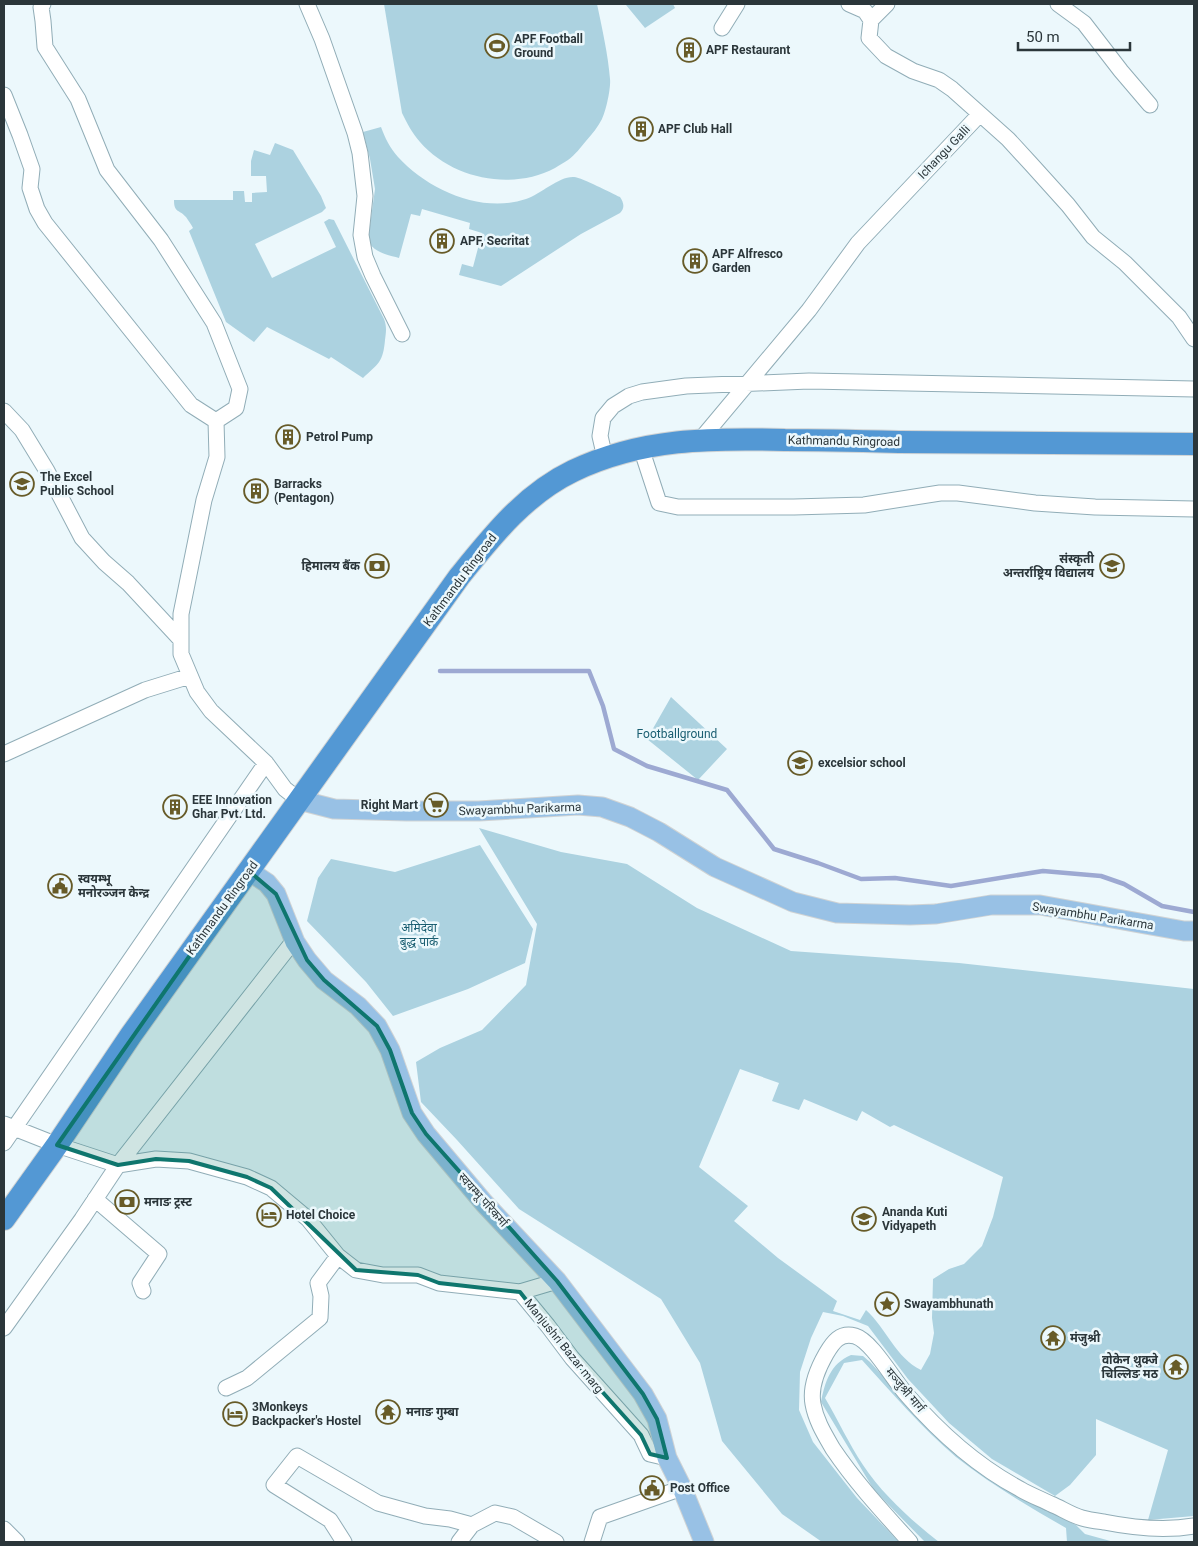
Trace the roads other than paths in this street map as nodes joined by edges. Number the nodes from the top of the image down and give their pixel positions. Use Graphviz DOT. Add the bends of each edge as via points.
graph roads {
  1 [pos="43,4"];
  2 [pos="307,4"];
  3 [pos="737,4"];
  4 [pos="849,4"];
  5 [pos="887,4"];
  6 [pos="1058,4"];
  7 [pos="871,20"];
  8 [pos="722,28"];
  9 [pos="4,95"];
  10 [pos="1150,105"];
  11 [pos="980,114"];
  12 [pos="402,334"];
  13 [pos="1194,339"];
  14 [pos="748,384"];
  15 [pos="1194,389"];
  16 [pos="4,411"];
  17 [pos="216,421"];
  18 [pos="701,439"];
  19 [pos="1194,444"];
  20 [pos="641,448"];
  21 [pos="606,458"];
  22 [pos="1194,509"];
  23 [pos="180,639"];
  24 [pos="190,676"];
  25 [pos="4,754"];
  26 [pos="266,763"];
  27 [pos="299,800"];
  28 [pos="249,870"];
  29 [pos="1194,932"];
  30 [pos="295,942"];
  31 [pos="9,1126"];
  32 [pos="4,1143"];
  33 [pos="57,1145"];
  34 [pos="118,1166"];
  35 [pos="95,1199"];
  36 [pos="4,1218"];
  37 [pos="338,1256"];
  38 [pos="557,1280"];
  39 [pos="142,1291"];
  40 [pos="520,1292"];
  41 [pos="4,1328"];
  42 [pos="226,1388"];
  43 [pos="667,1458"];
  44 [pos="682,1488"];
  45 [pos="472,1525"];
  46 [pos="1194,1526"];
  47 [pos="4,1529"];
  48 [pos="17,1542"];
  49 [pos="344,1542"];
  50 [pos="459,1542"];
  51 [pos="556,1542"];
  52 [pos="592,1542"];
  53 [pos="704,1542"];
  54 [pos="910,1542"];
  1 -- 17 [label="street" via="45,47 78,99 107,170 161,240 214,323 240,389 236,408"];
  2 -- 12 [label="street" via="360,153 365,196 361,235 365,257"];
  3 -- 8 [label="street"];
  4 -- 7 [label="street" via="865,11"];
  5 -- 7 [label="street"];
  6 -- 10 [label="street" via="1084,23"];
  7 -- 11 [label="street" via="869,38 886,56 913,71 940,80"];
  9 -- 17 [label="street" via="32,168 30,188 45,223 191,405"];
  11 -- 13 [label="street, Ichangu Galli" via="1031,164 1093,237 1125,263 1179,318"];
  11 -- 14 [label="street, Ichangu Galli" via="858,243 809,310"];
  14 -- 15 [label="street" via="809,381"];
  14 -- 18 [label="street, Ichangu Galli"];
  14 -- 21 [label="street" via="686,386 629,396 603,418 600,436"];
  16 -- 23 [label="street" via="22,430 47,470 82,538"];
  17 -- 23 [label="street" via="216,457 181,614"];
  18 -- 19 [label="highway, Kathmandu Ringroad"];
  18 -- 20 [label="highway, Kathmandu Ringroad"];
  20 -- 21 [label="highway, Kathmandu Ringroad"];
  20 -- 22 [label="street" via="659,503 678,507 864,505 958,493 1035,503"];
  21 -- 27 [label="highway, Kathmandu Ringroad" via="542,489 497,530 459,577"];
  23 -- 24 [label="street" via="181,654"];
  24 -- 25 [label="street" via="145,690"];
  24 -- 26 [label="street" via="211,711"];
  26 -- 27 [label="street"];
  26 -- 31 [label="street"];
  27 -- 28 [label="highway, Kathmandu Ringroad"];
  27 -- 29 [label="main road, Swayambhu Parikarma" via="334,809 390,811 478,812 578,805 602,807 652,828 715,867 793,902 837,913 936,914 990,905 1040,905"];
  28 -- 30 [label="main road, स्वयम्भू परिकर्मा" via="276,894"];
  28 -- 33 [label="highway, Kathmandu Ringroad"];
  30 -- 34 [label="street"];
  30 -- 38 [label="main road, स्वयम्भू परिकर्मा" via="324,980 358,1006 377,1026 390,1050 412,1113 426,1134 484,1203"];
  31 -- 32 [label="street"];
  31 -- 33 [label="street, Manjushri Bazar marg"];
  33 -- 34 [label="street, Manjushri Bazar marg"];
  33 -- 36 [label="highway, Kathmandu Ringroad"];
  34 -- 35 [label="street"];
  34 -- 37 [label="street, Manjushri Bazar marg" via="156,1160 189,1161 247,1177 271,1188 308,1220"];
  35 -- 39 [label="street" via="159,1254 140,1283"];
  35 -- 41 [label="street"];
  37 -- 40 [label="street, Manjushri Bazar marg" via="356,1270 370,1274 418,1275 439,1283"];
  37 -- 42 [label="street" via="318,1283 320,1318 247,1378"];
  38 -- 40 [label="street"];
  38 -- 43 [label="main road, स्वयम्भू परिकर्मा" via="643,1394 657,1419"];
  40 -- 43 [label="street, Manjushri Bazar marg" via="572,1358 641,1435 650,1454"];
  43 -- 44 [label="main road, स्वयम्भू परिकर्मा"];
  44 -- 52 [label="street" via="600,1517"];
  44 -- 53 [label="main road, स्वयम्भू परिकर्मा"];
  45 -- 49 [label="street" via="378,1503 297,1456 274,1486 330,1520"];
  45 -- 50 [label="street"];
  45 -- 51 [label="street" via="495,1513 513,1517"];
  46 -- 54 [label="street, मञ्जुश्री मार्ग" via="1174,1529 1130,1527 1081,1518 1020,1489 973,1459 906,1395 868,1344 846,1335 833,1343 823,1359 813,1386 812,1403 823,1433 848,1471"];
  47 -- 48 [label="street"];
}
